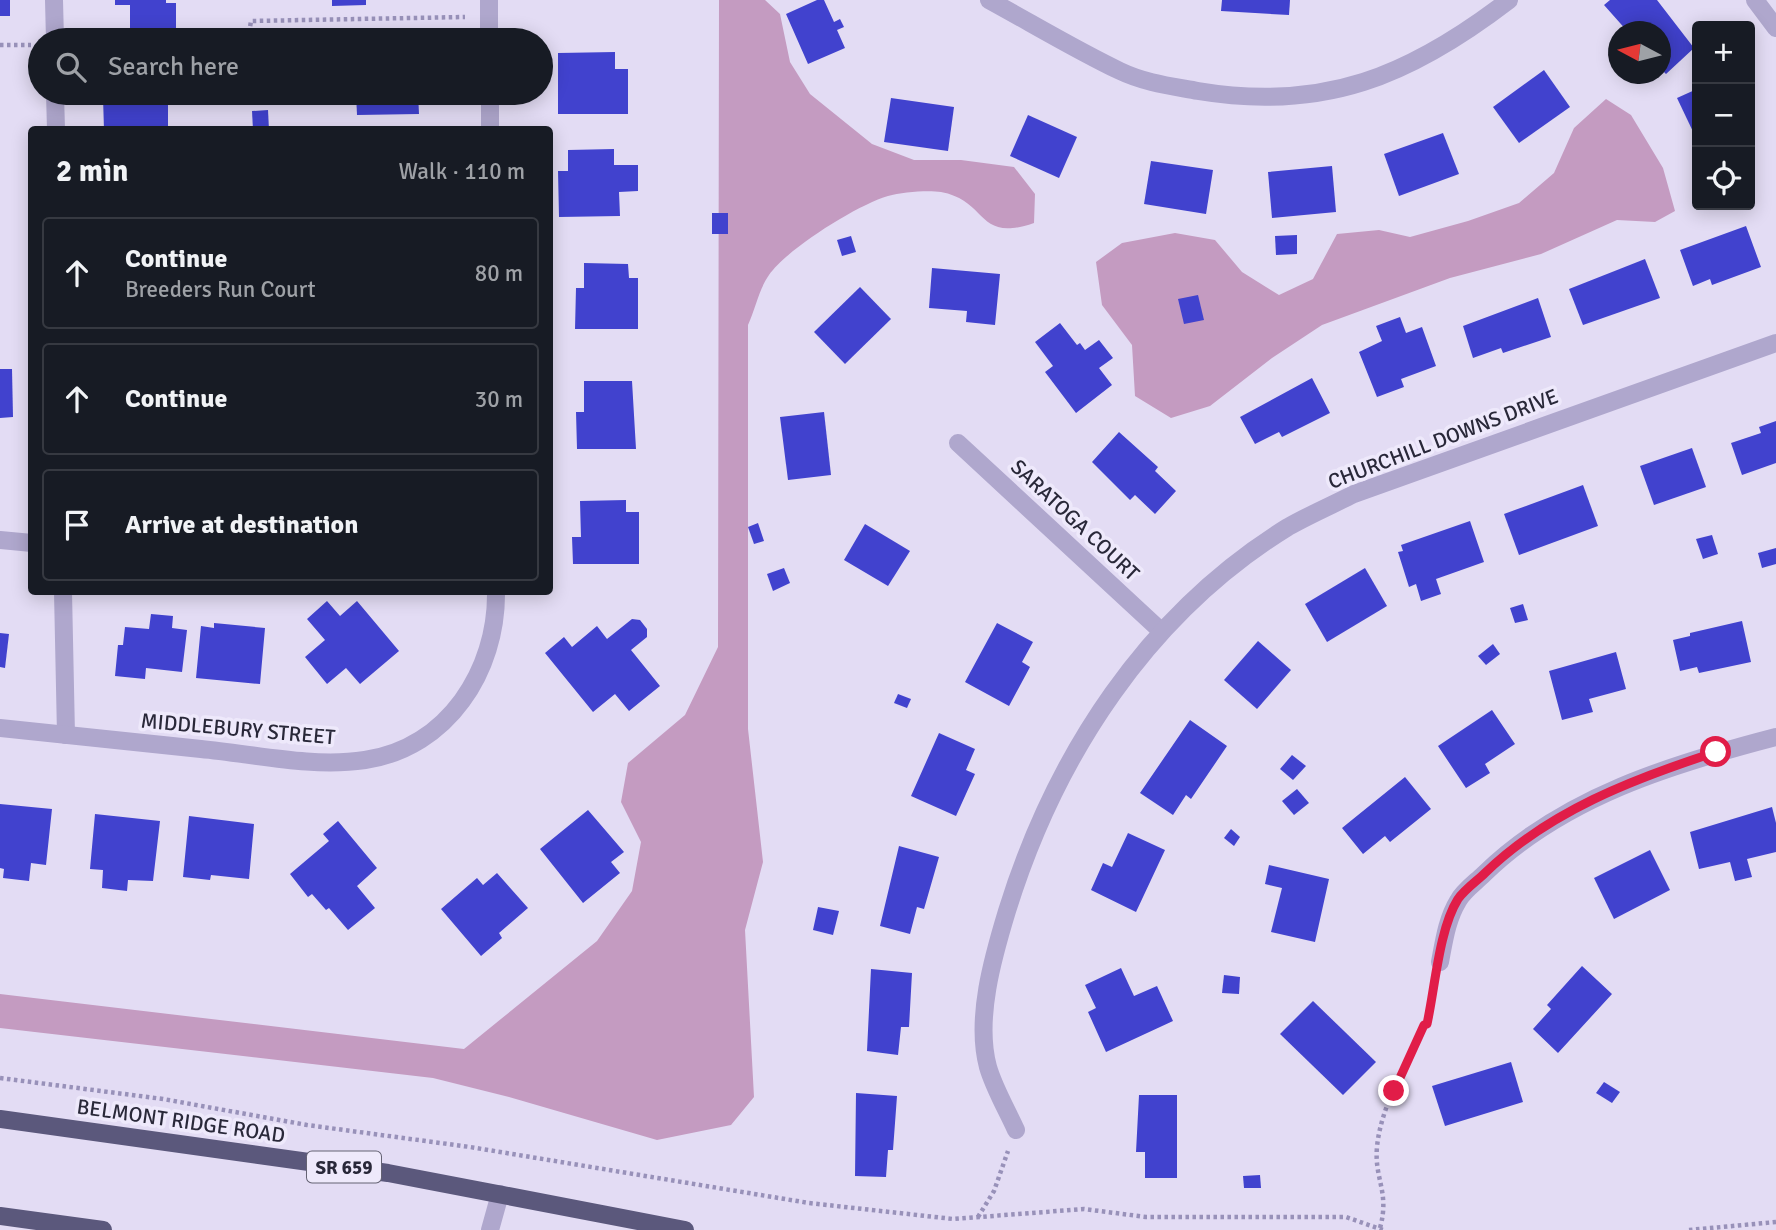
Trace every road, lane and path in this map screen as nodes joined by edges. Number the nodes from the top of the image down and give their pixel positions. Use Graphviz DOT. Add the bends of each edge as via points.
graph roads {
  1 [pos="54,0"];
  2 [pos="989,0"];
  3 [pos="1509,0"];
  4 [pos="1755,0"];
  5 [pos="489,8"];
  6 [pos="55,28"];
  7 [pos="250,28"];
  8 [pos="489,28"];
  9 [pos="1776,28"];
  10 [pos="0,45"];
  11 [pos="28,45"];
  12 [pos="55,105"];
  13 [pos="490,105"];
  14 [pos="56,126"];
  15 [pos="490,126"];
  16 [pos="1776,343"];
  17 [pos="958,443"];
  18 [pos="0,540"];
  19 [pos="28,543"];
  20 [pos="62,595"];
  21 [pos="496,595"];
  22 [pos="1161,631"];
  23 [pos="0,728"];
  24 [pos="66,735"];
  25 [pos="1776,737"];
  26 [pos="1440,962"];
  27 [pos="0,1078"];
  28 [pos="0,1119"];
  29 [pos="1016,1130"];
  30 [pos="500,1194"];
  31 [pos="0,1216"];
  32 [pos="978,1217"];
  33 [pos="1776,1222"];
  34 [pos="1381,1229"];
  35 [pos="103,1230"];
  36 [pos="490,1230"];
  37 [pos="685,1230"];
  38 [pos="1689,1230"];
  1 -- 6 [label="street"];
  2 -- 3 [label="street" via="1121,72 1153,83 1230,96 1274,97 1318,93 1400,69 1439,51"];
  4 -- 9 [label="street"];
  5 -- 7 [label="path" via="251,21"];
  5 -- 8 [label="street"];
  10 -- 11 [label="path"];
  12 -- 14 [label="street"];
  13 -- 15 [label="street"];
  16 -- 22 [label="street, CHURCHILL DOWNS DRIVE" via="1354,494 1287,528 1217,580"];
  17 -- 22 [label="street, SARATOGA COURT"];
  18 -- 19 [label="street"];
  20 -- 24 [label="street"];
  21 -- 24 [label="street, MIDDLEBURY STREET" via="491,643 469,692 442,724 386,755 330,762"];
  22 -- 29 [label="street, CHURCHILL DOWNS DRIVE" via="1097,713 1063,772 1027,848 993,956 984,1011 988,1066"];
  23 -- 24 [label="street, MIDDLEBURY STREET"];
  25 -- 26 [label="street" via="1653,773 1548,824 1504,854 1459,899"];
  26 -- 34 [label="path" via="1427,1024 1382,1117 1377,1151 1385,1208"];
  27 -- 32 [label="path" via="163,1099 808,1203 953,1219"];
  28 -- 30 [label="main road, BELMONT RIDGE ROAD / SR 659" via="388,1173"];
  29 -- 32 [label="path" via="994,1191"];
  30 -- 36 [label="street"];
  30 -- 37 [label="main road, BELMONT RIDGE ROAD / SR 659"];
  31 -- 35 [label="main road"];
  32 -- 34 [label="path" via="1084,1209 1146,1217 1346,1217"];
  33 -- 38 [label="path"];
}
